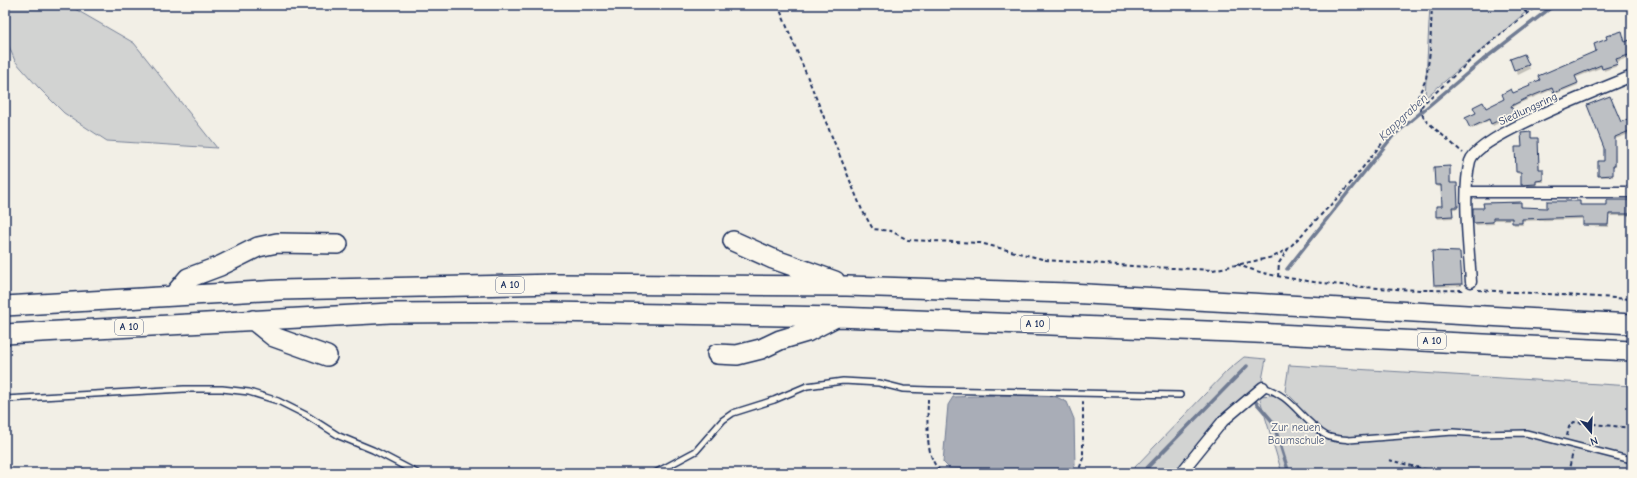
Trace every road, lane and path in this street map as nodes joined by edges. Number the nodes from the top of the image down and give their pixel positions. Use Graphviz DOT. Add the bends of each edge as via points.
graph roads {
  1 [pos="778,5"];
  2 [pos="1432,5"];
  3 [pos="1519,5"];
  4 [pos="1540,5"];
  5 [pos="1527,13"];
  6 [pos="1632,76"];
  7 [pos="1417,99"];
  8 [pos="1421,108"];
  9 [pos="1470,160"];
  10 [pos="1467,192"];
  11 [pos="1632,192"];
  12 [pos="733,241"];
  13 [pos="338,244"];
  14 [pos="1288,249"];
  15 [pos="1237,264"];
  16 [pos="1278,277"];
  17 [pos="847,286"];
  18 [pos="1471,286"];
  19 [pos="174,296"];
  20 [pos="1632,299"];
  21 [pos="5,306"];
  22 [pos="837,317"];
  23 [pos="253,320"];
  24 [pos="1632,324"];
  25 [pos="5,334"];
  26 [pos="1632,351"];
  27 [pos="717,354"];
  28 [pos="327,356"];
  29 [pos="1263,387"];
  30 [pos="928,390"];
  31 [pos="1083,393"];
  32 [pos="1180,395"];
  33 [pos="5,399"];
  34 [pos="1632,428"];
  35 [pos="1565,443"];
  36 [pos="1575,445"];
  37 [pos="1389,460"];
  38 [pos="1632,460"];
  39 [pos="417,473"];
  40 [pos="655,473"];
  41 [pos="943,473"];
  42 [pos="1075,473"];
  43 [pos="1181,473"];
  44 [pos="1439,473"];
  45 [pos="1568,473"];
  1 -- 15 [label="path" via="862,210 873,229 891,231 908,240 980,243 1046,260 1213,270"];
  2 -- 7 [label="path" via="1426,79"];
  3 -- 5 [label="path"];
  4 -- 5 [label="path"];
  5 -- 8 [label="path"];
  6 -- 9 [label="street, Siedlungsring" via="1528,121 1487,143"];
  7 -- 8 [label="path"];
  7 -- 14 [label="path" via="1345,190"];
  8 -- 9 [label="path" via="1424,119"];
  9 -- 10 [label="street"];
  10 -- 11 [label="street"];
  10 -- 18 [label="street"];
  12 -- 17 [label="highway" via="772,259"];
  13 -- 19 [label="highway" via="277,243 258,247 188,278"];
  14 -- 15 [label="path" via="1273,256"];
  14 -- 16 [label="path" via="1279,263"];
  15 -- 16 [label="path"];
  16 -- 18 [label="path" via="1341,285 1425,290"];
  17 -- 19 [label="highway, A 10" via="556,284 280,290"];
  17 -- 24 [label="highway, A 10" via="1069,293"];
  18 -- 20 [label="path"];
  19 -- 21 [label="highway, A 10"];
  22 -- 23 [label="highway, A 10" via="405,312"];
  22 -- 26 [label="highway, A 10"];
  22 -- 27 [label="highway" via="807,332 761,349 737,355"];
  23 -- 25 [label="highway, A 10"];
  23 -- 28 [label="highway" via="274,337"];
  29 -- 35 [label="lane" via="1276,391 1326,436 1336,439 1453,432 1526,432"];
  29 -- 43 [label="street" via="1224,421"];
  30 -- 31 [label="lane"];
  30 -- 40 [label="lane" via="843,381 807,386 733,413 723,420 696,451"];
  30 -- 41 [label="path" via="930,453 938,470"];
  31 -- 32 [label="lane"];
  31 -- 42 [label="path" via="1082,458"];
  33 -- 39 [label="lane" via="184,389 249,392 278,401 339,436"];
  34 -- 35 [label="path" via="1574,422 1569,427"];
  35 -- 36 [label="lane"];
  36 -- 38 [label="lane"];
  36 -- 45 [label="path"];
  37 -- 44 [label="path"];
}
